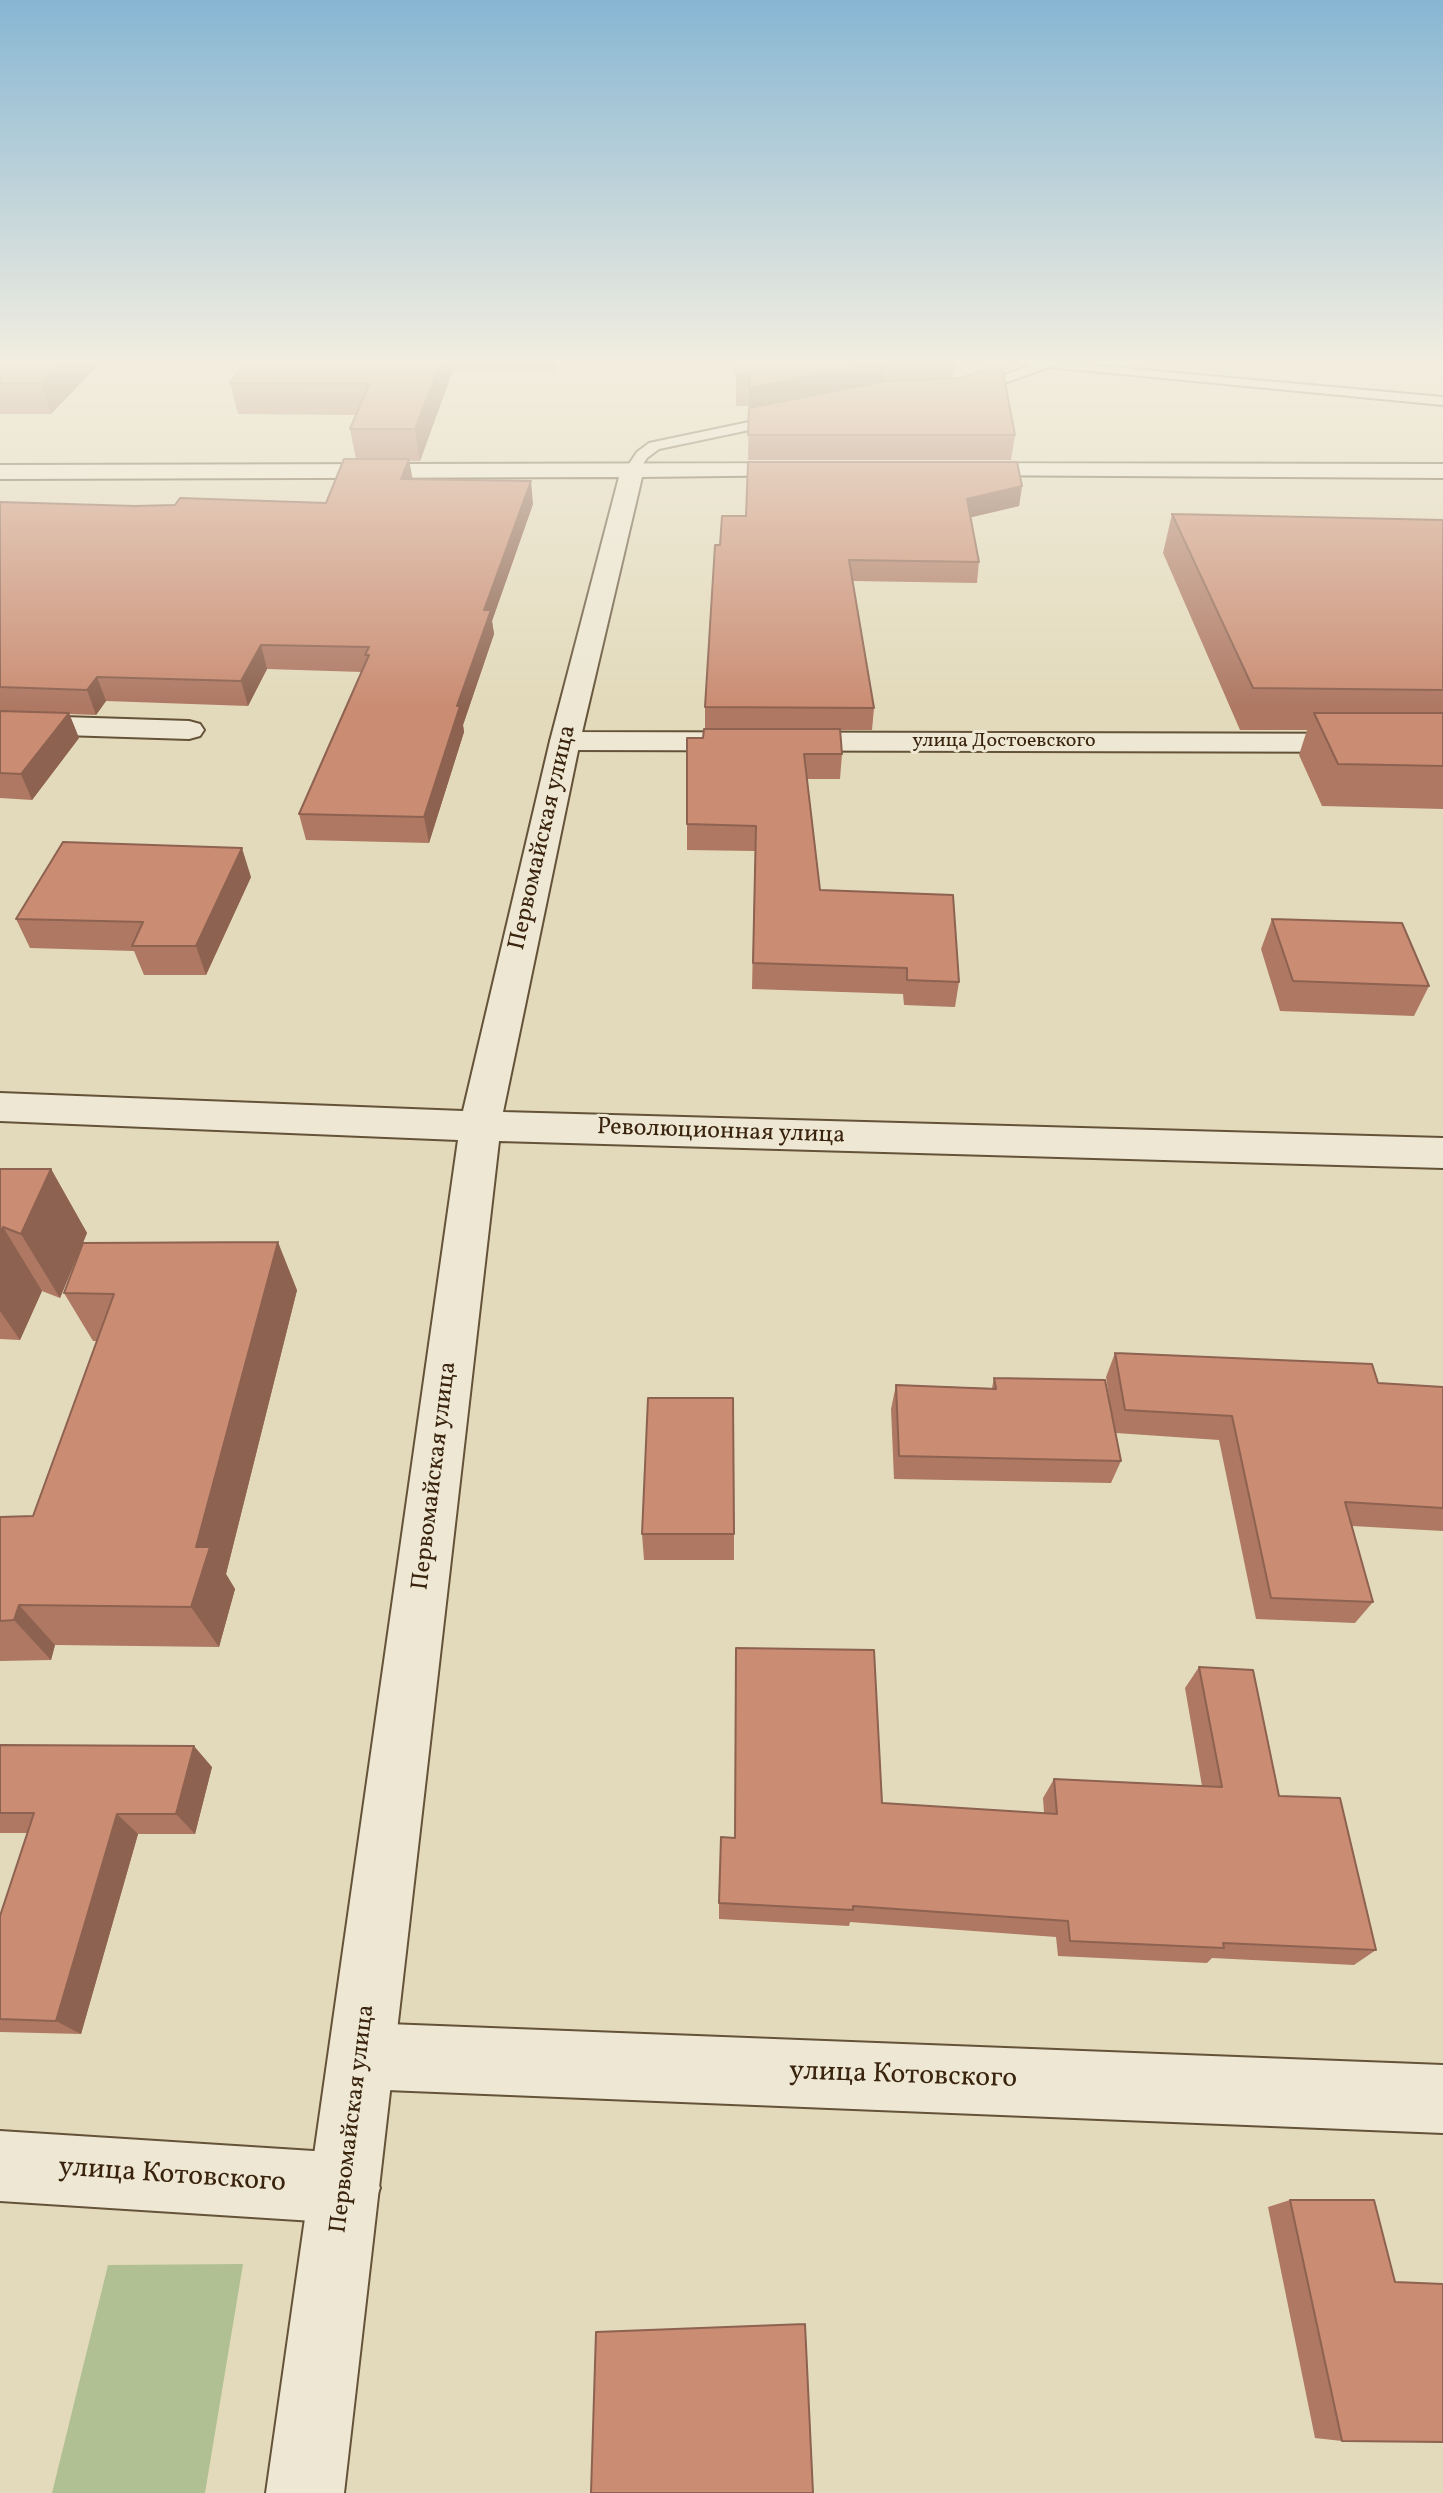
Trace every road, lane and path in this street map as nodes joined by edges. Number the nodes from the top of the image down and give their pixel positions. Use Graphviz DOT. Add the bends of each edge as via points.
graph roads {
  1 [pos="631,475"];
  2 [pos="0,724"];
  3 [pos="189,730"];
  4 [pos="565,741"];
  5 [pos="1443,743"];
  6 [pos="0,1107"];
  7 [pos="480,1126"];
  8 [pos="1443,1153"];
  9 [pos="362,2056"];
  10 [pos="1443,2099"];
  11 [pos="0,2166"];
  12 [pos="345,2188"];
  13 [pos="305,2493"];
  1 -- 4 [label="street, Первомайская улица"];
  2 -- 3 [label="street"];
  4 -- 5 [label="street, улица Достоевского"];
  4 -- 7 [label="street, Первомайская улица"];
  6 -- 7 [label="street, Революционная улица"];
  7 -- 8 [label="street, Революционная улица"];
  7 -- 9 [label="street, Первомайская улица"];
  9 -- 10 [label="street, улица Котовского"];
  9 -- 12 [label="street, Первомайская улица"];
  11 -- 12 [label="street, улица Котовского"];
  12 -- 13 [label="street, Первомайская улица"];
}
